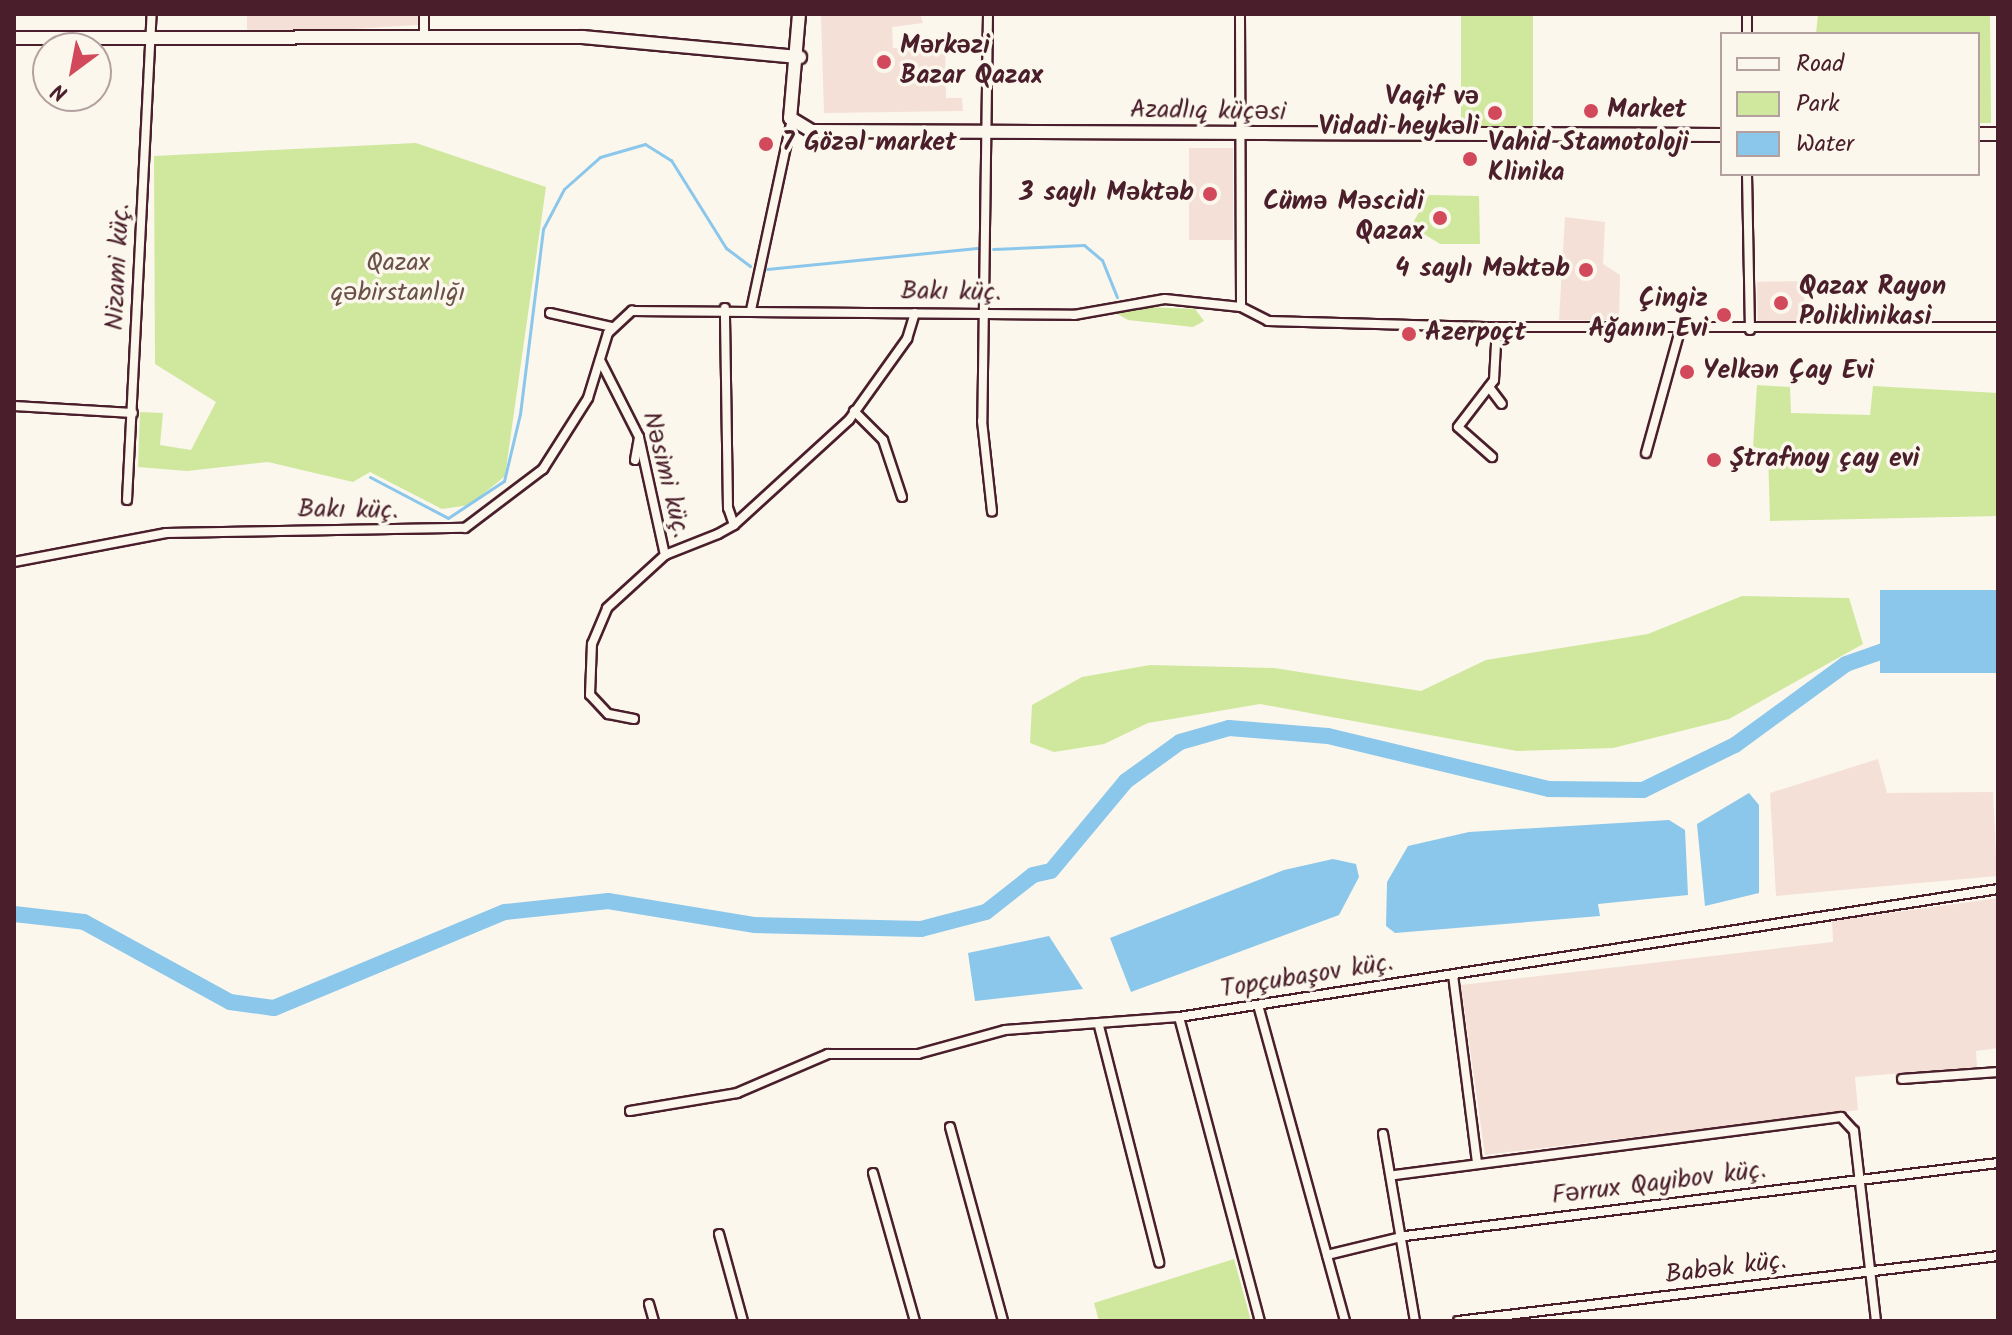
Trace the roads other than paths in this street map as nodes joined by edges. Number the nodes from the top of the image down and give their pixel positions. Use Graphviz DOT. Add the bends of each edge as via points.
graph roads {
  1 [pos="152,14"];
  2 [pos="424,14"];
  3 [pos="799,14"];
  4 [pos="988,14"];
  5 [pos="1240,14"];
  6 [pos="424,33"];
  7 [pos="151,36"];
  8 [pos="14,38"];
  9 [pos="800,57"];
  10 [pos="791,123"];
  11 [pos="987,131"];
  12 [pos="1240,134"];
  13 [pos="1720,135"];
  14 [pos="1747,176"];
  15 [pos="1241,307"];
  16 [pos="725,308"];
  17 [pos="751,310"];
  18 [pos="550,313"];
  19 [pos="915,313"];
  20 [pos="982,313"];
  21 [pos="612,327"];
  22 [pos="1497,327"];
  23 [pos="1998,327"];
  24 [pos="1680,330"];
  25 [pos="1750,330"];
  26 [pos="600,360"];
  27 [pos="1489,387"];
  28 [pos="1502,404"];
  29 [pos="14,406"];
  30 [pos="854,411"];
  31 [pos="133,413"];
  32 [pos="639,437"];
  33 [pos="1646,453"];
  34 [pos="1492,457"];
  35 [pos="635,460"];
  36 [pos="902,497"];
  37 [pos="127,500"];
  38 [pos="992,511"];
  39 [pos="734,525"];
  40 [pos="665,555"];
  41 [pos="14,562"];
  42 [pos="634,719"];
  43 [pos="1998,889"];
  44 [pos="1453,975"];
  45 [pos="1258,1005"];
  46 [pos="1179,1017"];
  47 [pos="1099,1026"];
  48 [pos="1998,1072"];
  49 [pos="1902,1079"];
  50 [pos="630,1111"];
  51 [pos="950,1127"];
  52 [pos="1383,1134"];
  53 [pos="1477,1162"];
  54 [pos="1998,1163"];
  55 [pos="873,1173"];
  56 [pos="1395,1175"];
  57 [pos="1860,1179"];
  58 [pos="719,1234"];
  59 [pos="1405,1236"];
  60 [pos="1327,1255"];
  61 [pos="1998,1256"];
  62 [pos="1159,1262"];
  63 [pos="1870,1272"];
  64 [pos="649,1304"];
  65 [pos="654,1321"];
  66 [pos="743,1321"];
  67 [pos="915,1321"];
  68 [pos="1003,1321"];
  69 [pos="1260,1321"];
  70 [pos="1345,1321"];
  71 [pos="1415,1321"];
  72 [pos="1458,1321"];
  73 [pos="1876,1321"];
  1 -- 7 [label="street, Nizami küç."];
  2 -- 6 [label="street"];
  3 -- 9 [label="street"];
  4 -- 11 [label="street"];
  5 -- 12 [label="street"];
  6 -- 7 [label="street"];
  6 -- 9 [label="street" via="620,38"];
  7 -- 8 [label="street"];
  7 -- 31 [label="street, Nizami küç."];
  9 -- 10 [label="street"];
  10 -- 11 [label="street, Azadlıq küçəsi" via="812,131"];
  10 -- 17 [label="street"];
  11 -- 12 [label="street, Azadlıq küçəsi"];
  11 -- 20 [label="street"];
  12 -- 13 [label="street, Azadlıq küçəsi"];
  12 -- 15 [label="street"];
  14 -- 25 [label="street"];
  15 -- 20 [label="street, Bakı küç." via="1146,299 1074,315"];
  15 -- 22 [label="street, Bakı küç." via="1268,321"];
  16 -- 17 [label="street, Bakı küç."];
  16 -- 21 [label="street, Bakı küç." via="652,307"];
  16 -- 39 [label="street, Nəsimi küç." via="728,508"];
  17 -- 19 [label="street, Bakı küç."];
  18 -- 21 [label="street"];
  19 -- 20 [label="street, Bakı küç."];
  19 -- 30 [label="street" via="907,339"];
  20 -- 38 [label="street"];
  21 -- 26 [label="street, Bakı küç."];
  22 -- 24 [label="street, Bakı küç."];
  22 -- 27 [label="street"];
  23 -- 25 [label="street, Bakı küç."];
  24 -- 25 [label="street, Bakı küç."];
  24 -- 33 [label="street"];
  26 -- 32 [label="street, Nəsimi küç."];
  26 -- 41 [label="street, Bakı küç." via="588,398 543,469 465,528 166,533"];
  27 -- 28 [label="street"];
  27 -- 34 [label="street" via="1458,427"];
  29 -- 31 [label="street"];
  30 -- 36 [label="street" via="883,440"];
  30 -- 39 [label="street"];
  31 -- 37 [label="street, Nizami küç."];
  32 -- 35 [label="street"];
  32 -- 40 [label="street, Nəsimi küç."];
  39 -- 40 [label="street, Nəsimi küç."];
  40 -- 42 [label="street" via="607,608 592,644 590,695 608,714"];
  43 -- 44 [label="street, Topçubaşov küç."];
  44 -- 45 [label="street, Topçubaşov küç."];
  44 -- 53 [label="street"];
  45 -- 46 [label="street, Topçubaşov küç."];
  45 -- 60 [label="street"];
  46 -- 47 [label="street, Topçubaşov küç."];
  46 -- 69 [label="street"];
  47 -- 50 [label="street, Topçubaşov küç." via="1005,1030 890,1058 828,1054 737,1093"];
  47 -- 62 [label="street"];
  48 -- 49 [label="street"];
  51 -- 68 [label="street"];
  52 -- 56 [label="street"];
  53 -- 56 [label="street"];
  53 -- 57 [label="street" via="1841,1117 1852,1123"];
  54 -- 57 [label="street, Fərrux Qayibov küç."];
  55 -- 67 [label="street"];
  56 -- 59 [label="street"];
  57 -- 59 [label="street, Fərrux Qayibov küç."];
  57 -- 63 [label="street"];
  58 -- 66 [label="street"];
  59 -- 60 [label="street, Fərrux Qayibov küç."];
  59 -- 71 [label="street"];
  60 -- 70 [label="street"];
  61 -- 63 [label="street, Babək küç."];
  63 -- 72 [label="street, Babək küç."];
  63 -- 73 [label="street"];
  64 -- 65 [label="street"];
}
